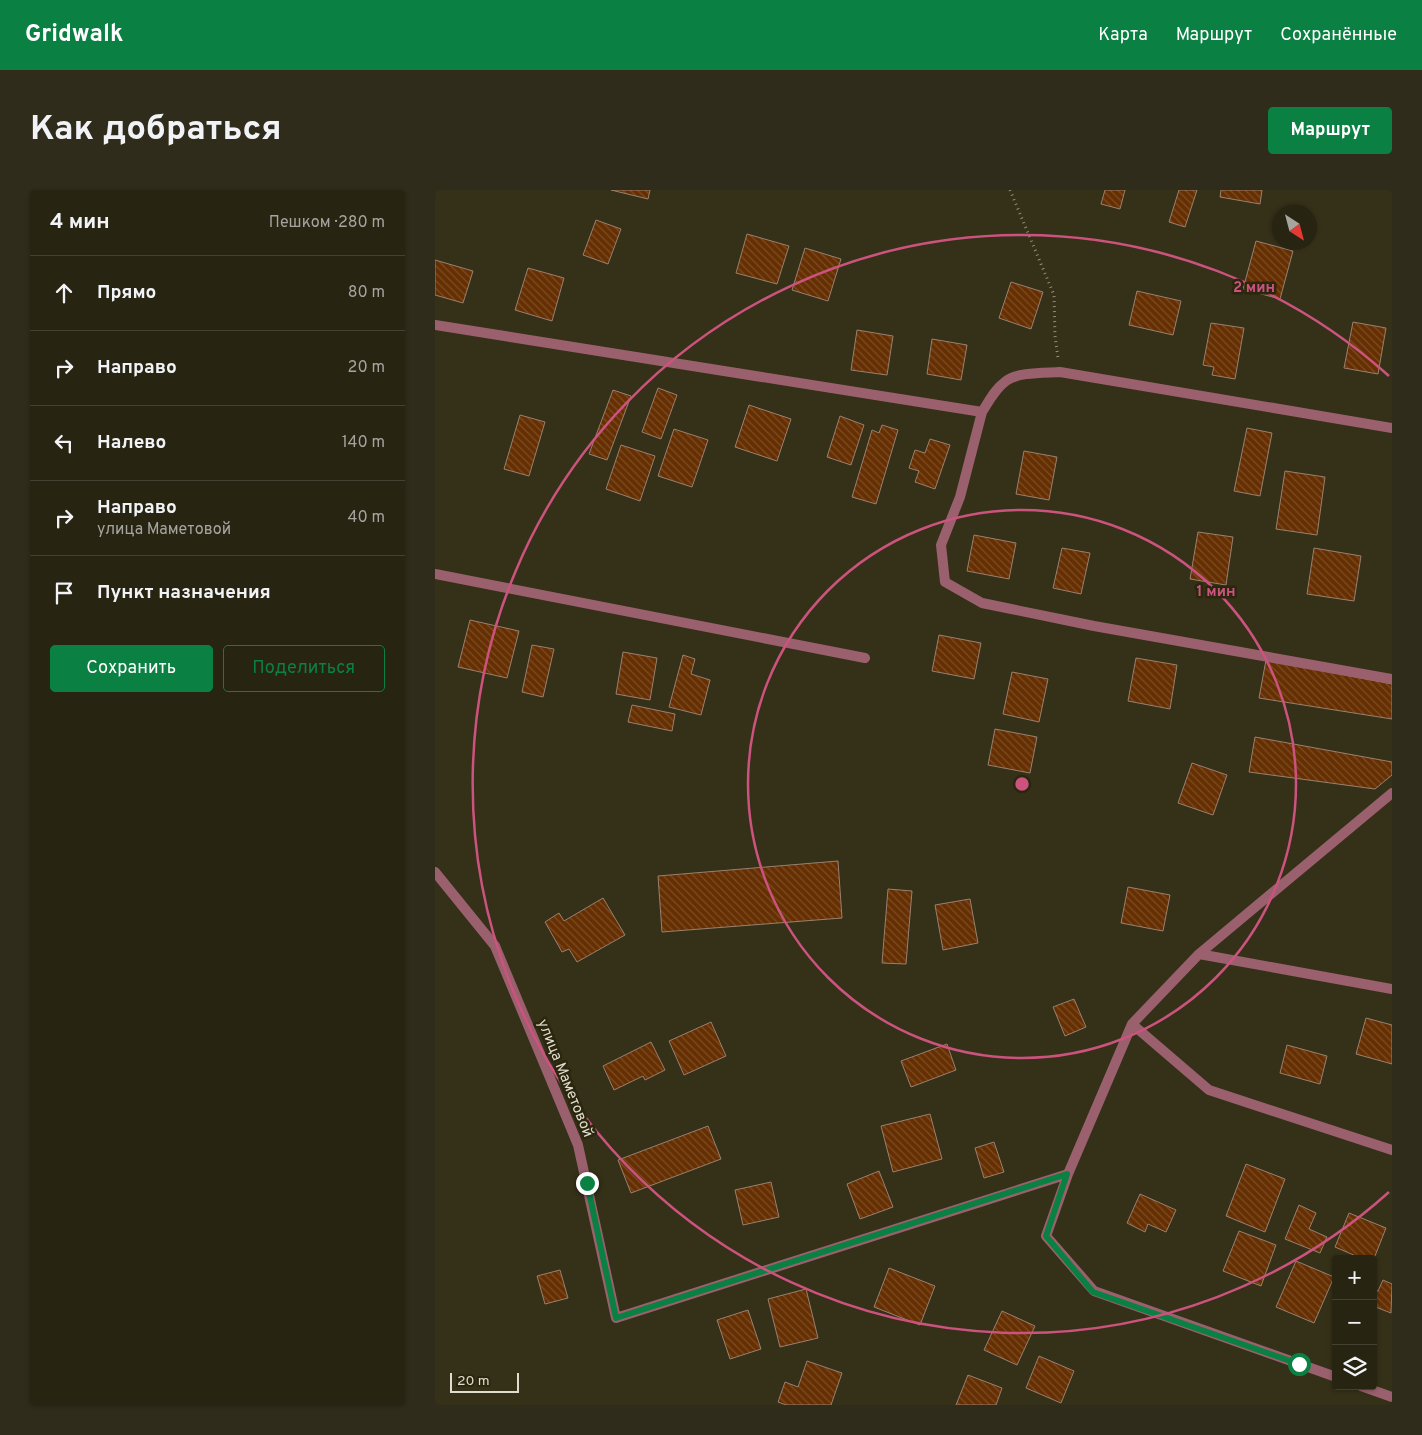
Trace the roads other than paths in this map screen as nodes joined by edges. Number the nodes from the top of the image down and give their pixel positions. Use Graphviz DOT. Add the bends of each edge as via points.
graph roads {
  1 [pos="435,325"];
  2 [pos="982,412"];
  3 [pos="1392,428"];
  4 [pos="435,574"];
  5 [pos="865,658"];
  6 [pos="1392,679"];
  7 [pos="1392,793"];
  8 [pos="435,872"];
  9 [pos="1199,954"];
  10 [pos="1392,989"];
  11 [pos="1132,1024"];
  12 [pos="1392,1150"];
  13 [pos="1067,1174"];
  14 [pos="1332,1376"];
  15 [pos="1372,1390"];
  16 [pos="1392,1397"];
  1 -- 2 [label="street"];
  2 -- 3 [label="street" via="1007,380 1031,373 1059,372"];
  2 -- 6 [label="street" via="960,497 941,545 945,582 982,603"];
  4 -- 5 [label="street"];
  7 -- 9 [label="street"];
  8 -- 13 [label="street, улица Маметовой" via="495,946 578,1145 616,1318"];
  9 -- 10 [label="street"];
  9 -- 11 [label="street"];
  11 -- 12 [label="street" via="1209,1090"];
  11 -- 13 [label="street"];
  13 -- 14 [label="street" via="1046,1236 1093,1292"];
  15 -- 16 [label="street"];
}
